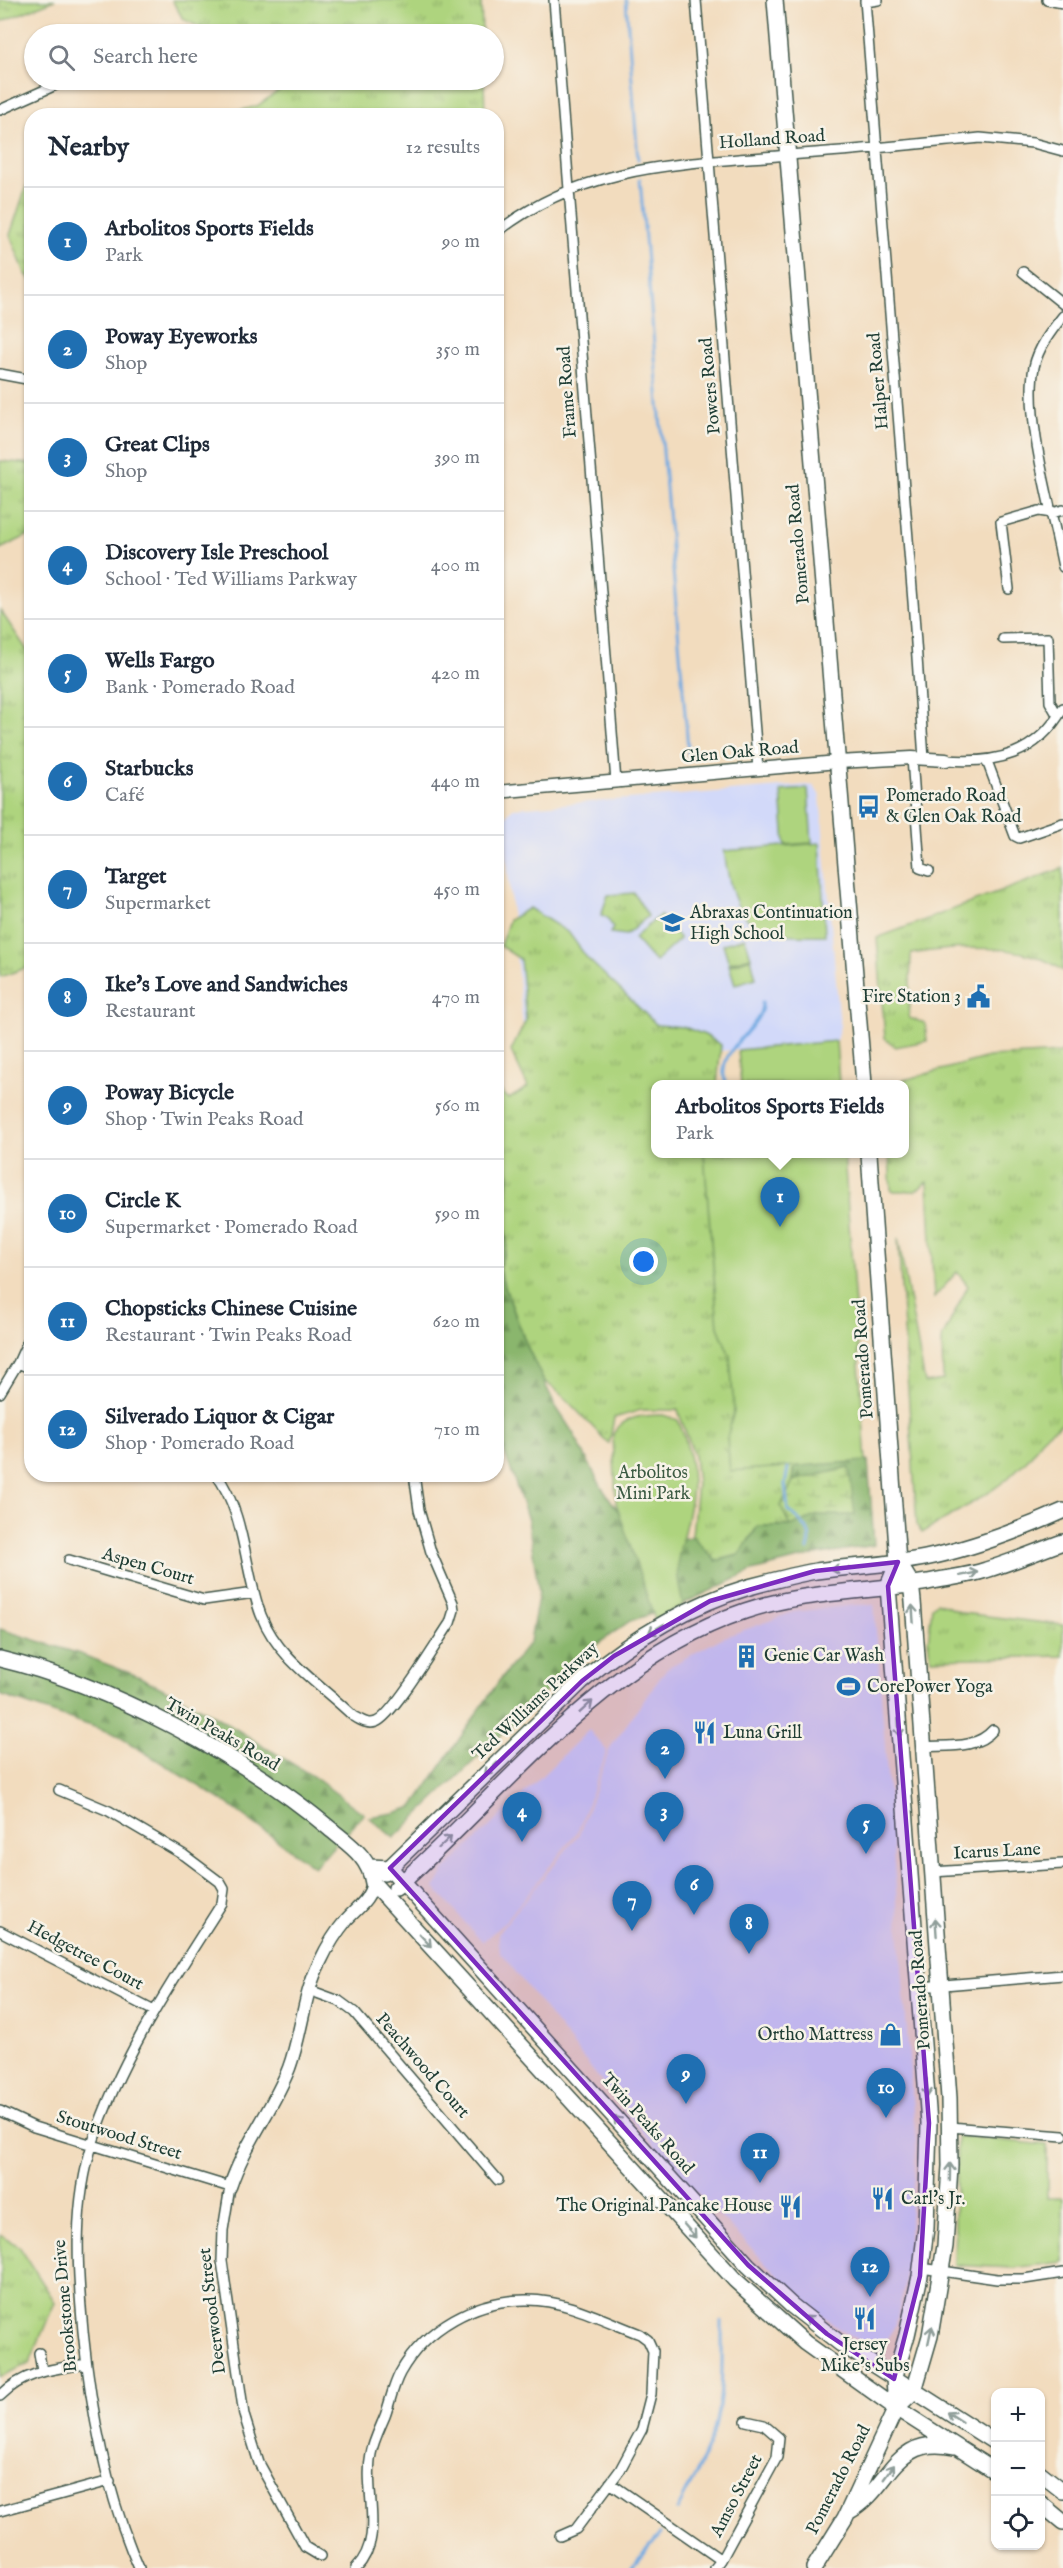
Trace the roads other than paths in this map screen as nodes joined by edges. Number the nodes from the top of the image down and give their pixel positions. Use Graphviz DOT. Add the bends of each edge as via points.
graph roads {
  1 [pos="554,0"];
  2 [pos="696,0"];
  3 [pos="775,0"];
  4 [pos="878,0"];
  5 [pos="1047,0"];
  6 [pos="865,1"];
  7 [pos="1063,3"];
  8 [pos="45,90"];
  9 [pos="0,110"];
  10 [pos="877,148"];
  11 [pos="1063,151"];
  12 [pos="787,156"];
  13 [pos="710,161"];
  14 [pos="569,190"];
  15 [pos="504,227"];
  16 [pos="1023,272"];
  17 [pos="1063,304"];
  18 [pos="1063,316"];
  19 [pos="0,374"];
  20 [pos="24,378"];
  21 [pos="1063,510"];
  22 [pos="1052,513"];
  23 [pos="1063,567"];
  24 [pos="1009,589"];
  25 [pos="1003,639"];
  26 [pos="1061,712"];
  27 [pos="918,758"];
  28 [pos="946,760"];
  29 [pos="987,761"];
  30 [pos="838,762"];
  31 [pos="758,769"];
  32 [pos="616,782"];
  33 [pos="504,791"];
  34 [pos="1063,823"];
  35 [pos="929,871"];
  36 [pos="864,1080"];
  37 [pos="869,1158"];
  38 [pos="24,1350"];
  39 [pos="18,1363"];
  40 [pos="24,1366"];
  41 [pos="0,1393"];
  42 [pos="220,1482"];
  43 [pos="415,1482"];
  44 [pos="1063,1511"];
  45 [pos="1063,1542"];
  46 [pos="69,1560"];
  47 [pos="898,1562"];
  48 [pos="911,1583"];
  49 [pos="888,1586"];
  50 [pos="254,1593"];
  51 [pos="0,1659"];
  52 [pos="993,1730"];
  53 [pos="922,1747"];
  54 [pos="59,1790"];
  55 [pos="1063,1864"];
  56 [pos="370,1867"];
  57 [pos="390,1868"];
  58 [pos="932,1872"];
  59 [pos="403,1882"];
  60 [pos="372,1889"];
  61 [pos="386,1897"];
  62 [pos="0,1932"];
  63 [pos="1063,1975"];
  64 [pos="940,1986"];
  65 [pos="920,1987"];
  66 [pos="309,1990"];
  67 [pos="154,2011"];
  68 [pos="548,2074"];
  69 [pos="0,2111"];
  70 [pos="950,2127"];
  71 [pos="1063,2136"];
  72 [pos="92,2145"];
  73 [pos="659,2166"];
  74 [pos="498,2180"];
  75 [pos="230,2187"];
  76 [pos="921,2268"];
  77 [pos="941,2272"];
  78 [pos="1063,2273"];
  79 [pos="39,2353"];
  80 [pos="86,2364"];
  81 [pos="42,2370"];
  82 [pos="894,2379"];
  83 [pos="914,2391"];
  84 [pos="0,2396"];
  85 [pos="896,2408"];
  86 [pos="746,2421"];
  87 [pos="993,2442"];
  88 [pos="960,2449"];
  89 [pos="991,2469"];
  90 [pos="1045,2476"];
  91 [pos="110,2481"];
  92 [pos="610,2483"];
  93 [pos="1063,2491"];
  94 [pos="1045,2506"];
  95 [pos="0,2511"];
  96 [pos="848,2512"];
  97 [pos="1063,2522"];
  98 [pos="560,2536"];
  99 [pos="320,2556"];
  100 [pos="718,2564"];
  101 [pos="139,2568"];
  102 [pos="356,2568"];
  103 [pos="814,2568"];
  1 -- 14 [label="street, Frame Road"];
  2 -- 13 [label="street, Powers Road"];
  3 -- 12 [label="main road, Pomerado Road"];
  4 -- 6 [label="street"];
  5 -- 7 [label="street"];
  6 -- 10 [label="street, Halper Road"];
  8 -- 9 [label="street"];
  10 -- 11 [label="street, Holland Road" via="980,138 1033,143"];
  10 -- 12 [label="street, Holland Road"];
  10 -- 27 [label="street, Halper Road"];
  12 -- 13 [label="street, Holland Road"];
  12 -- 30 [label="main road, Pomerado Road"];
  13 -- 14 [label="street, Holland Road" via="594,180"];
  13 -- 31 [label="street, Powers Road"];
  14 -- 15 [label="street, Holland Road" via="523,212"];
  14 -- 32 [label="street, Frame Road"];
  16 -- 17 [label="street"];
  18 -- 22 [label="street" via="1044,340 1037,357 1032,394"];
  19 -- 20 [label="street"];
  21 -- 22 [label="street"];
  22 -- 23 [label="street"];
  22 -- 24 [label="street" via="1039,511 1001,522"];
  25 -- 26 [label="street" via="1048,638 1050,702"];
  26 -- 29 [label="street, Glen Oak Road" via="1041,737 1015,754"];
  27 -- 28 [label="street, Glen Oak Road"];
  27 -- 30 [label="street, Glen Oak Road"];
  27 -- 35 [label="street, Halper Road" via="920,868"];
  28 -- 29 [label="street, Glen Oak Road"];
  29 -- 34 [label="street" via="1015,836"];
  30 -- 31 [label="street, Glen Oak Road"];
  30 -- 36 [label="main road, Pomerado Road"];
  31 -- 32 [label="street, Glen Oak Road"];
  32 -- 33 [label="street, Glen Oak Road"];
  37 -- 47 [label="main road, Pomerado Road"];
  38 -- 39 [label="street"];
  39 -- 40 [label="street"];
  39 -- 41 [label="street"];
  42 -- 50 [label="street" via="233,1507"];
  43 -- 50 [label="street" via="431,1552 454,1610 450,1623 383,1718 363,1722 296,1665 274,1641"];
  44 -- 47 [label="main road, Ted Williams Parkway" via="978,1545"];
  48 -- 45 [label="main road, Ted Williams Parkway, one-way" via="985,1571"];
  46 -- 50 [label="street, Aspen Court" via="204,1600"];
  47 -- 48 [label="main road, Pomerado Road"];
  47 -- 49 [label="main road, Pomerado Road"];
  47 -- 57 [label="main road, Ted Williams Parkway, one-way" via="815,1571 748,1588 710,1601 646,1635 582,1681"];
  48 -- 49 [label="main road, Ted Williams Parkway"];
  53 -- 48 [label="main road, Pomerado Road, one-way"];
  59 -- 49 [label="main road, Ted Williams Parkway, one-way" via="589,1703 653,1655 713,1623 770,1603"];
  49 -- 65 [label="main road, Pomerado Road, one-way"];
  51 -- 56 [label="main road, Twin Peaks Road" via="92,1689 188,1733 312,1814"];
  52 -- 53 [label="street" via="976,1743"];
  53 -- 58 [label="main road, Pomerado Road"];
  54 -- 67 [label="street, Brookstone Drive" via="109,1811 184,1854 224,1888 222,1903"];
  55 -- 58 [label="street, Icarus Lane"];
  56 -- 57 [label="main road"];
  56 -- 60 [label="main road"];
  57 -- 59 [label="main road, Twin Peaks Road"];
  57 -- 60 [label="main road, Ted Williams Parkway"];
  64 -- 58 [label="main road, Pomerado Road, one-way"];
  59 -- 61 [label="main road, Ted Williams Parkway"];
  73 -- 59 [label="main road, Twin Peaks Road, one-way"];
  60 -- 61 [label="main road"];
  60 -- 66 [label="street, Deerwood Street" via="335,1936"];
  61 -- 68 [label="main road, one-way"];
  62 -- 67 [label="street, Hedgetree Court"];
  63 -- 64 [label="street"];
  64 -- 65 [label="street"];
  64 -- 70 [label="main road, Pomerado Road"];
  65 -- 76 [label="main road, Pomerado Road, one-way" via="929,2123"];
  66 -- 74 [label="street, Peachwood Court" via="339,2001 354,2012"];
  66 -- 75 [label="street, Deerwood Street" via="290,2066 241,2157"];
  67 -- 72 [label="street, Brookstone Drive" via="134,2047"];
  68 -- 73 [label="main road" via="571,2090 645,2170"];
  68 -- 85 [label="main road, one-way" via="735,2280 806,2343"];
  69 -- 72 [label="street, Stoutwood Street" via="34,2127"];
  70 -- 71 [label="street"];
  77 -- 70 [label="main road, Pomerado Road, one-way" via="949,2206"];
  72 -- 75 [label="street, Stoutwood Street"];
  72 -- 80 [label="street, Brookstone Drive" via="77,2220 76,2263"];
  82 -- 73 [label="main road, Twin Peaks Road, one-way" via="791,2305 748,2265"];
  75 -- 99 [label="street, Deerwood Street" via="222,2261 244,2415 259,2463 305,2547"];
  76 -- 77 [label="street"];
  76 -- 82 [label="main road, Pomerado Road"];
  77 -- 78 [label="street" via="997,2279"];
  83 -- 77 [label="main road, Pomerado Road, one-way" via="930,2337"];
  79 -- 81 [label="street"];
  80 -- 81 [label="street"];
  80 -- 91 [label="street, Brookstone Drive"];
  81 -- 84 [label="street" via="20,2379"];
  82 -- 83 [label="main road, Twin Peaks Road"];
  82 -- 85 [label="main road, Pomerado Road"];
  83 -- 85 [label="main road, Pomerado Road"];
  87 -- 83 [label="main road, Twin Peaks Road, one-way"];
  85 -- 88 [label="main road"];
  85 -- 96 [label="main road, Pomerado Road"];
  86 -- 100 [label="street, Amso Street" via="764,2425 778,2438 777,2457"];
  88 -- 89 [label="main road"];
  96 -- 88 [label="main road, one-way" via="862,2505 896,2462 912,2450 930,2445"];
  90 -- 93 [label="main road"];
  91 -- 95 [label="street"];
  91 -- 101 [label="street, Brookstone Drive" via="125,2536"];
  92 -- 98 [label="street" via="576,2529"];
  92 -- 100 [label="street"];
  92 -- 102 [label="street" via="642,2429 651,2394 654,2351 648,2340 569,2307 529,2299 496,2302 454,2317 420,2346 400,2373 371,2454 372,2538"];
  94 -- 97 [label="main road"];
  96 -- 103 [label="main road, Pomerado Road"];
}
